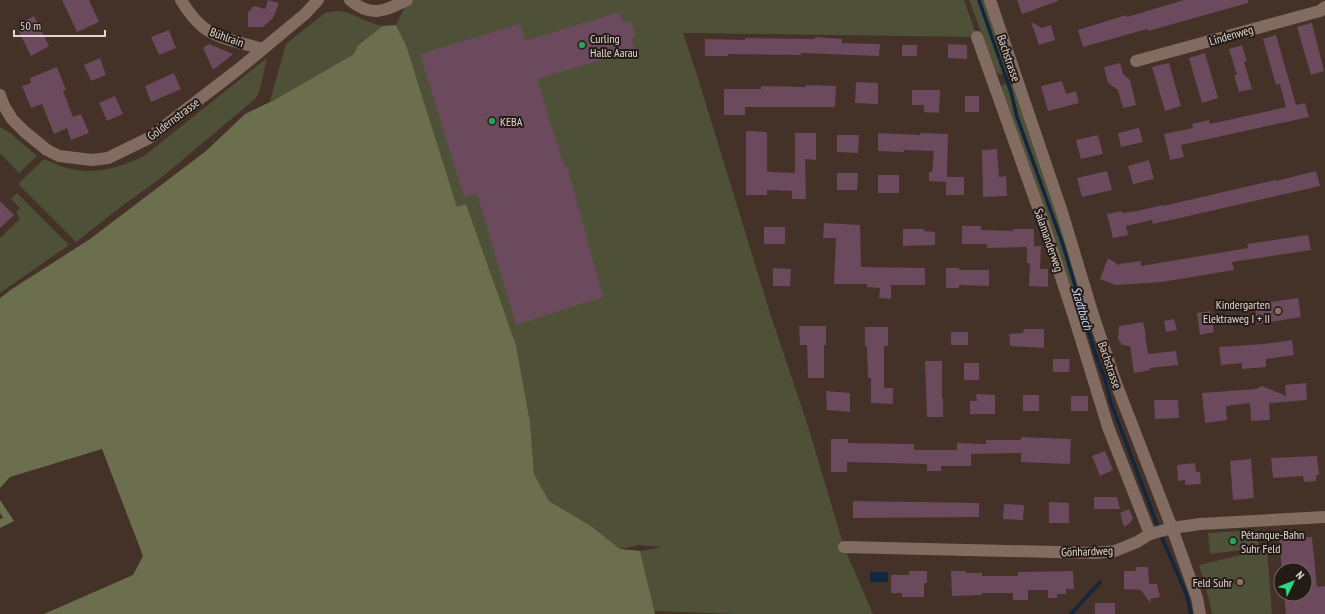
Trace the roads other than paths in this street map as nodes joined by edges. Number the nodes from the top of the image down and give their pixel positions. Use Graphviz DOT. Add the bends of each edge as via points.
graph roads {
  1 [pos="181,0"];
  2 [pos="318,0"];
  3 [pos="350,0"];
  4 [pos="407,0"];
  5 [pos="990,0"];
  6 [pos="1325,7"];
  7 [pos="977,37"];
  8 [pos="262,49"];
  9 [pos="1136,61"];
  10 [pos="1,103"];
  11 [pos="1325,516"];
  12 [pos="1172,528"];
  13 [pos="1150,534"];
  14 [pos="844,547"];
  15 [pos="1200,614"];
  1 -- 8 [label="street, Bühlrain" via="191,15 217,36"];
  2 -- 8 [label="street, Goldernstrasse"];
  3 -- 4 [label="street" via="358,7 379,12"];
  5 -- 12 [label="street, Bachstrasse" via="1062,212 1113,375"];
  6 -- 9 [label="street, Lindenweg"];
  7 -- 13 [label="street, Salamanderweg" via="1041,216 1108,427"];
  8 -- 10 [label="street, Goldernstrasse" via="149,138 108,158 92,160 59,156 47,150 12,119"];
  11 -- 12 [label="street, Gönhardweg"];
  12 -- 13 [label="street, Gönhardweg"];
  12 -- 15 [label="street, Bachstrasse" via="1197,598"];
  13 -- 14 [label="street, Gönhardweg" via="1115,551 1095,553"];
}
